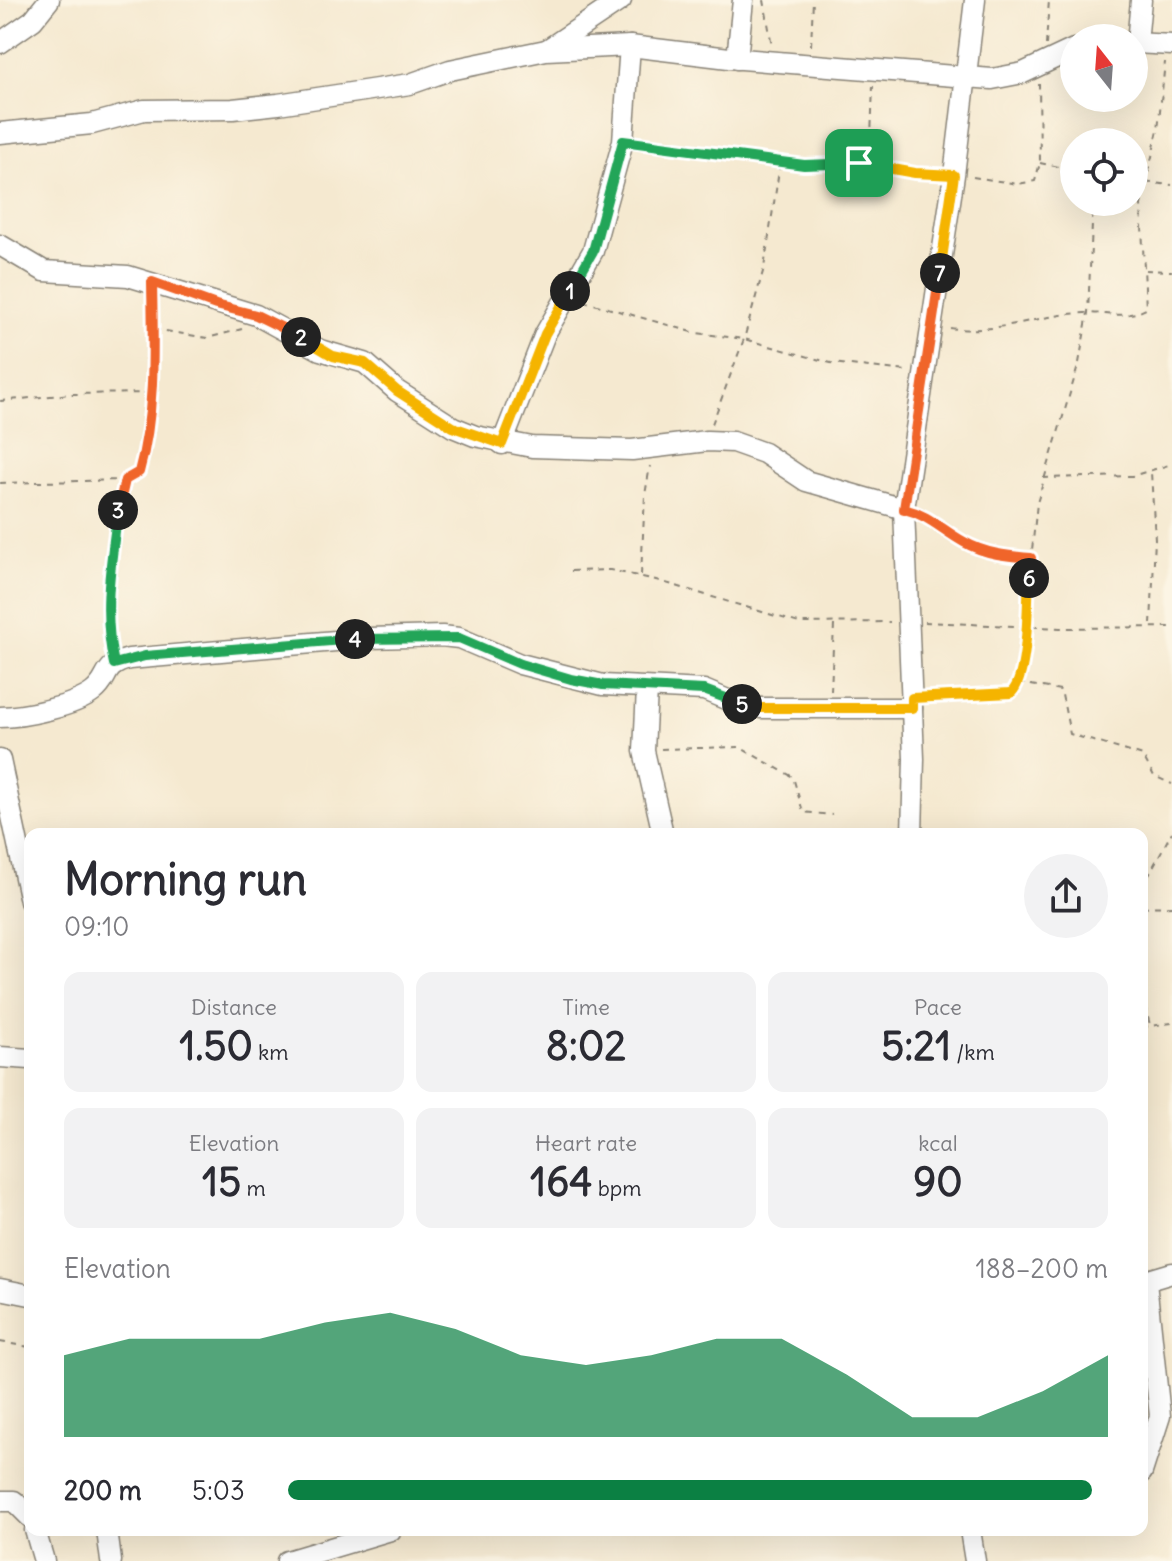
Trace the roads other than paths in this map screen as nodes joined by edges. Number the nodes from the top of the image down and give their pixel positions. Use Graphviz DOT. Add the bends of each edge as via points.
graph roads {
  1 [pos="49,0"];
  2 [pos="621,0"];
  3 [pos="743,0"];
  4 [pos="975,0"];
  5 [pos="1141,0"];
  6 [pos="1138,24"];
  7 [pos="0,43"];
  8 [pos="1148,44"];
  9 [pos="630,46"];
  10 [pos="1169,46"];
  11 [pos="546,50"];
  12 [pos="1060,56"];
  13 [pos="737,59"];
  14 [pos="966,79"];
  15 [pos="0,133"];
  16 [pos="0,245"];
  17 [pos="502,444"];
  18 [pos="904,509"];
  19 [pos="647,689"];
  20 [pos="912,703"];
  21 [pos="0,717"];
  22 [pos="0,760"];
  23 [pos="662,828"];
  24 [pos="912,828"];
  25 [pos="24,873"];
  26 [pos="0,1057"];
  27 [pos="24,1059"];
  28 [pos="1172,1273"];
  29 [pos="1148,1281"];
  30 [pos="0,1289"];
  31 [pos="24,1294"];
  32 [pos="1148,1316"];
  33 [pos="1148,1453"];
  34 [pos="0,1501"];
  35 [pos="24,1511"];
  36 [pos="37,1536"];
  37 [pos="108,1536"];
  38 [pos="382,1536"];
  39 [pos="971,1536"];
  40 [pos="360,1551"];
  41 [pos="44,1561"];
  42 [pos="111,1561"];
  43 [pos="287,1561"];
  44 [pos="975,1561"];
  1 -- 7 [label="street" via="33,20"];
  2 -- 11 [label="street"];
  3 -- 13 [label="street"];
  4 -- 14 [label="street"];
  5 -- 6 [label="street"];
  8 -- 10 [label="street"];
  9 -- 11 [label="street"];
  9 -- 13 [label="street"];
  9 -- 17 [label="street" via="623,141 593,251 545,334"];
  11 -- 15 [label="street" via="410,84 233,109 144,110 64,128"];
  12 -- 14 [label="street" via="1010,76"];
  13 -- 14 [label="street"];
  14 -- 18 [label="street"];
  16 -- 17 [label="street" via="44,271 152,282 256,315 320,350 359,361 453,427"];
  17 -- 18 [label="street" via="654,449 707,441 753,447 806,481"];
  18 -- 20 [label="street"];
  19 -- 20 [label="street" via="704,690 761,708"];
  19 -- 21 [label="street" via="571,679 459,638 370,638 145,656 114,664 95,691 84,697 30,714"];
  19 -- 23 [label="street" via="644,751"];
  20 -- 24 [label="street"];
  22 -- 25 [label="street"];
  26 -- 27 [label="street"];
  28 -- 29 [label="street"];
  30 -- 31 [label="street"];
  32 -- 33 [label="street" via="1160,1416"];
  34 -- 35 [label="street" via="14,1501"];
  36 -- 41 [label="street"];
  37 -- 42 [label="street"];
  38 -- 40 [label="street"];
  39 -- 44 [label="street"];
  40 -- 43 [label="street"];
}
